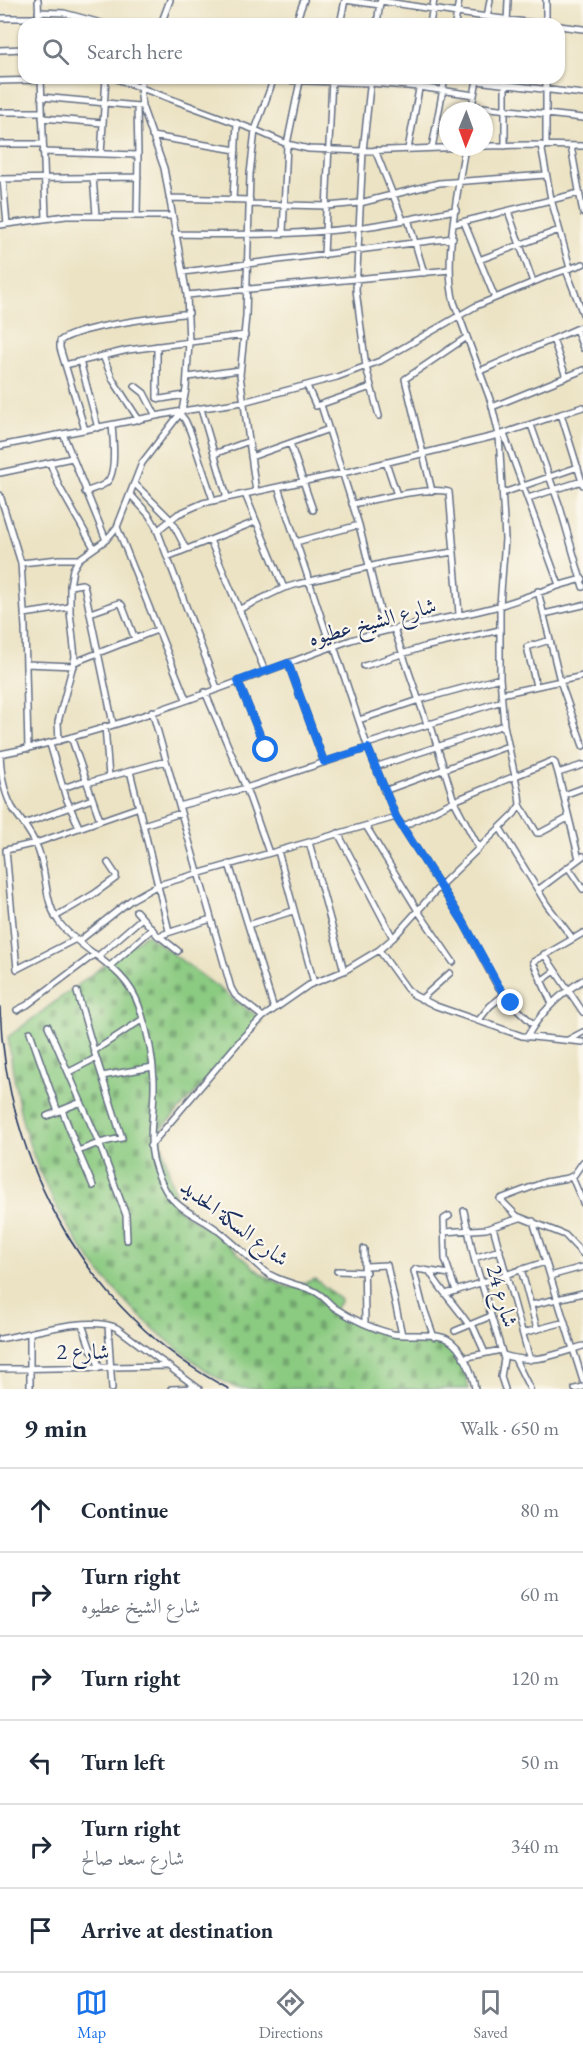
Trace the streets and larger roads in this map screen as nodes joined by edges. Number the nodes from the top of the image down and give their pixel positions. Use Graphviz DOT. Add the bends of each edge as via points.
graph roads {
  1 [pos="38,0"];
  2 [pos="170,0"];
  3 [pos="304,0"];
  4 [pos="434,0"];
  5 [pos="459,0"];
  6 [pos="490,0"];
  7 [pos="508,0"];
  8 [pos="546,0"];
  9 [pos="380,2"];
  10 [pos="433,9"];
  11 [pos="456,13"];
  12 [pos="0,18"];
  13 [pos="39,18"];
  14 [pos="83,18"];
  15 [pos="163,18"];
  16 [pos="297,18"];
  17 [pos="341,18"];
  18 [pos="378,18"];
  19 [pos="431,18"];
  20 [pos="455,18"];
  21 [pos="475,18"];
  22 [pos="487,18"];
  23 [pos="507,18"];
  24 [pos="546,18"];
  25 [pos="565,27"];
  26 [pos="583,29"];
  27 [pos="0,50"];
  28 [pos="18,50"];
  29 [pos="18,80"];
  30 [pos="0,81"];
  31 [pos="41,84"];
  32 [pos="106,84"];
  33 [pos="134,84"];
  34 [pos="272,84"];
  35 [pos="299,84"];
  36 [pos="332,84"];
  37 [pos="370,84"];
  38 [pos="394,84"];
  39 [pos="420,84"];
  40 [pos="444,84"];
  41 [pos="476,84"];
  42 [pos="505,84"];
  43 [pos="519,84"];
  44 [pos="546,84"];
  45 [pos="140,86"];
  46 [pos="419,87"];
  47 [pos="546,90"];
  48 [pos="442,91"];
  49 [pos="583,94"];
  50 [pos="474,95"];
  51 [pos="41,97"];
  52 [pos="105,102"];
  53 [pos="473,102"];
  54 [pos="139,106"];
  55 [pos="493,109"];
  56 [pos="504,109"];
  57 [pos="0,112"];
  58 [pos="546,114"];
  59 [pos="42,115"];
  60 [pos="583,118"];
  61 [pos="103,123"];
  62 [pos="237,123"];
  63 [pos="255,130"];
  64 [pos="152,136"];
  65 [pos="0,144"];
  66 [pos="43,144"];
  67 [pos="287,144"];
  68 [pos="544,145"];
  69 [pos="493,146"];
  70 [pos="505,146"];
  71 [pos="571,146"];
  72 [pos="583,146"];
  73 [pos="432,148"];
  74 [pos="439,148"];
  75 [pos="408,149"];
  76 [pos="236,150"];
  77 [pos="329,150"];
  78 [pos="363,150"];
  79 [pos="375,150"];
  80 [pos="43,153"];
  81 [pos="101,154"];
  82 [pos="138,155"];
  83 [pos="464,156"];
  84 [pos="546,175"];
  85 [pos="44,177"];
  86 [pos="93,177"];
  87 [pos="138,177"];
  88 [pos="1,179"];
  89 [pos="460,181"];
  90 [pos="579,193"];
  91 [pos="393,195"];
  92 [pos="169,198"];
  93 [pos="551,199"];
  94 [pos="233,200"];
  95 [pos="250,202"];
  96 [pos="360,204"];
  97 [pos="284,205"];
  98 [pos="327,206"];
  99 [pos="456,210"];
  100 [pos="508,211"];
  101 [pos="583,213"];
  102 [pos="96,215"];
  103 [pos="137,215"];
  104 [pos="172,216"];
  105 [pos="46,218"];
  106 [pos="406,219"];
  107 [pos="464,222"];
  108 [pos="7,224"];
  109 [pos="454,224"];
  110 [pos="0,225"];
  111 [pos="359,227"];
  112 [pos="559,230"];
  113 [pos="325,231"];
  114 [pos="283,233"];
  115 [pos="175,234"];
  116 [pos="248,235"];
  117 [pos="453,238"];
  118 [pos="415,243"];
  119 [pos="520,245"];
  120 [pos="357,251"];
  121 [pos="324,255"];
  122 [pos="479,260"];
  123 [pos="583,264"];
  124 [pos="247,265"];
  125 [pos="568,269"];
  126 [pos="450,270"];
  127 [pos="183,272"];
  128 [pos="424,273"];
  129 [pos="356,280"];
  130 [pos="532,282"];
  131 [pos="247,288"];
  132 [pos="188,295"];
  133 [pos="495,298"];
  134 [pos="189,313"];
  135 [pos="583,314"];
  136 [pos="459,315"];
  137 [pos="583,326"];
  138 [pos="576,329"];
  139 [pos="245,334"];
  140 [pos="467,337"];
  141 [pos="553,339"];
  142 [pos="189,342"];
  143 [pos="157,346"];
  144 [pos="583,348"];
  145 [pos="103,356"];
  146 [pos="80,361"];
  147 [pos="65,365"];
  148 [pos="366,367"];
  149 [pos="240,370"];
  150 [pos="583,370"];
  151 [pos="480,371"];
  152 [pos="188,377"];
  153 [pos="566,377"];
  154 [pos="135,386"];
  155 [pos="307,386"];
  156 [pos="371,387"];
  157 [pos="185,395"];
  158 [pos="243,402"];
  159 [pos="321,405"];
  160 [pos="492,407"];
  161 [pos="583,407"];
  162 [pos="201,409"];
  163 [pos="181,413"];
  164 [pos="561,414"];
  165 [pos="156,416"];
  166 [pos="379,416"];
  167 [pos="139,420"];
  168 [pos="112,425"];
  169 [pos="531,425"];
  170 [pos="98,428"];
  171 [pos="329,429"];
  172 [pos="85,430"];
  173 [pos="63,434"];
  174 [pos="502,435"];
  175 [pos="249,441"];
  176 [pos="290,443"];
  177 [pos="0,446"];
  178 [pos="214,454"];
  179 [pos="424,454"];
  180 [pos="251,457"];
  181 [pos="72,458"];
  182 [pos="386,462"];
  183 [pos="50,463"];
  184 [pos="578,467"];
  185 [pos="0,473"];
  186 [pos="343,473"];
  187 [pos="550,476"];
  188 [pos="304,481"];
  189 [pos="134,483"];
  190 [pos="582,483"];
  191 [pos="524,486"];
  192 [pos="278,487"];
  193 [pos="554,490"];
  194 [pos="432,491"];
  195 [pos="85,492"];
  196 [pos="256,492"];
  197 [pos="503,493"];
  198 [pos="130,494"];
  199 [pos="244,494"];
  200 [pos="0,495"];
  201 [pos="397,495"];
  202 [pos="227,497"];
  203 [pos="528,498"];
  204 [pos="213,500"];
  205 [pos="352,504"];
  206 [pos="312,510"];
  207 [pos="171,520"];
  208 [pos="255,522"];
  209 [pos="359,525"];
  210 [pos="117,528"];
  211 [pos="158,531"];
  212 [pos="106,540"];
  213 [pos="210,540"];
  214 [pos="296,542"];
  215 [pos="94,548"];
  216 [pos="186,549"];
  217 [pos="453,552"];
  218 [pos="167,557"];
  219 [pos="79,559"];
  220 [pos="21,563"];
  221 [pos="370,567"];
  222 [pos="583,579"];
  223 [pos="308,582"];
  224 [pos="559,585"];
  225 [pos="70,586"];
  226 [pos="583,586"];
  227 [pos="284,588"];
  228 [pos="538,591"];
  229 [pos="500,605"];
  230 [pos="583,605"];
  231 [pos="70,607"];
  232 [pos="240,609"];
  233 [pos="90,613"];
  234 [pos="24,614"];
  235 [pos="459,614"];
  236 [pos="544,614"];
  237 [pos="394,629"];
  238 [pos="157,630"];
  239 [pos="500,630"];
  240 [pos="385,631"];
  241 [pos="135,639"];
  242 [pos="550,640"];
  243 [pos="332,647"];
  244 [pos="98,654"];
  245 [pos="403,654"];
  246 [pos="288,663"];
  247 [pos="26,664"];
  248 [pos="74,664"];
  249 [pos="364,666"];
  250 [pos="265,671"];
  251 [pos="583,676"];
  252 [pos="500,678"];
  253 [pos="238,681"];
  254 [pos="560,681"];
  255 [pos="536,686"];
  256 [pos="217,688"];
  257 [pos="206,692"];
  258 [pos="501,694"];
  259 [pos="186,699"];
  260 [pos="419,700"];
  261 [pos="502,701"];
  262 [pos="152,711"];
  263 [pos="358,720"];
  264 [pos="113,724"];
  265 [pos="429,724"];
  266 [pos="504,725"];
  267 [pos="105,726"];
  268 [pos="581,735"];
  269 [pos="71,737"];
  270 [pos="58,741"];
  271 [pos="50,744"];
  272 [pos="367,746"];
  273 [pos="437,746"];
  274 [pos="508,746"];
  275 [pos="583,746"];
  276 [pos="28,749"];
  277 [pos="266,750"];
  278 [pos="0,754"];
  279 [pos="166,761"];
  280 [pos="324,762"];
  281 [pos="583,765"];
  282 [pos="375,767"];
  283 [pos="444,769"];
  284 [pos="130,771"];
  285 [pos="558,773"];
  286 [pos="515,775"];
  287 [pos="109,777"];
  288 [pos="86,782"];
  289 [pos="63,788"];
  290 [pos="246,788"];
  291 [pos="581,789"];
  292 [pos="384,790"];
  293 [pos="564,795"];
  294 [pos="583,797"];
  295 [pos="92,799"];
  296 [pos="454,801"];
  297 [pos="519,805"];
  298 [pos="179,806"];
  299 [pos="70,807"];
  300 [pos="139,807"];
  301 [pos="182,813"];
  302 [pos="396,817"];
  303 [pos="568,818"];
  304 [pos="100,820"];
  305 [pos="24,824"];
  306 [pos="143,825"];
  307 [pos="366,826"];
  308 [pos="402,826"];
  309 [pos="79,827"];
  310 [pos="500,828"];
  311 [pos="338,833"];
  312 [pos="309,842"];
  313 [pos="36,843"];
  314 [pos="479,848"];
  315 [pos="278,851"];
  316 [pos="269,853"];
  317 [pos="581,857"];
  318 [pos="108,863"];
  319 [pos="229,864"];
  320 [pos="568,867"];
  321 [pos="198,873"];
  322 [pos="158,885"];
  323 [pos="440,886"];
  324 [pos="583,889"];
  325 [pos="538,890"];
  326 [pos="418,910"];
  327 [pos="136,911"];
  328 [pos="293,911"];
  329 [pos="56,917"];
  330 [pos="142,918"];
  331 [pos="211,919"];
  332 [pos="248,925"];
  333 [pos="152,929"];
  334 [pos="169,931"];
  335 [pos="583,933"];
  336 [pos="159,936"];
  337 [pos="393,938"];
  338 [pos="573,939"];
  339 [pos="77,940"];
  340 [pos="379,950"];
  341 [pos="178,951"];
  342 [pos="544,954"];
  343 [pos="96,955"];
  344 [pos="453,962"];
  345 [pos="111,965"];
  346 [pos="344,971"];
  347 [pos="555,971"];
  348 [pos="450,973"];
  349 [pos="583,980"];
  350 [pos="541,981"];
  351 [pos="314,982"];
  352 [pos="567,990"];
  353 [pos="77,992"];
  354 [pos="504,995"];
  355 [pos="421,999"];
  356 [pos="552,1004"];
  357 [pos="17,1010"];
  358 [pos="274,1010"];
  359 [pos="583,1012"];
  360 [pos="263,1017"];
  361 [pos="143,1019"];
  362 [pos="478,1021"];
  363 [pos="534,1024"];
  364 [pos="48,1026"];
  365 [pos="30,1032"];
  366 [pos="583,1032"];
  367 [pos="527,1037"];
  368 [pos="567,1040"];
  369 [pos="583,1042"];
  370 [pos="94,1051"];
  371 [pos="96,1058"];
  372 [pos="153,1067"];
  373 [pos="69,1072"];
  374 [pos="102,1076"];
  375 [pos="81,1102"];
  376 [pos="60,1111"];
  377 [pos="47,1116"];
  378 [pos="99,1143"];
  379 [pos="150,1146"];
  380 [pos="78,1151"];
  381 [pos="583,1162"];
  382 [pos="572,1177"];
  383 [pos="93,1186"];
  384 [pos="583,1203"];
  385 [pos="464,1211"];
  386 [pos="449,1216"];
  387 [pos="520,1218"];
  388 [pos="533,1221"];
  389 [pos="493,1227"];
  390 [pos="468,1231"];
  391 [pos="444,1232"];
  392 [pos="127,1240"];
  393 [pos="364,1250"];
  394 [pos="500,1250"];
  395 [pos="583,1254"];
  396 [pos="474,1258"];
  397 [pos="545,1262"];
  398 [pos="581,1268"];
  399 [pos="366,1269"];
  400 [pos="521,1269"];
  401 [pos="337,1271"];
  402 [pos="430,1272"];
  403 [pos="450,1274"];
  404 [pos="507,1274"];
  405 [pos="550,1276"];
  406 [pos="583,1276"];
  407 [pos="481,1282"];
  408 [pos="456,1291"];
  409 [pos="583,1293"];
  410 [pos="446,1294"];
  411 [pos="557,1299"];
  412 [pos="531,1305"];
  413 [pos="491,1316"];
  414 [pos="565,1322"];
  415 [pos="365,1323"];
  416 [pos="82,1324"];
  417 [pos="471,1324"];
  418 [pos="108,1325"];
  419 [pos="537,1329"];
  420 [pos="455,1330"];
  421 [pos="523,1333"];
  422 [pos="30,1334"];
  423 [pos="402,1335"];
  424 [pos="434,1337"];
  425 [pos="0,1339"];
  426 [pos="583,1346"];
  427 [pos="573,1349"];
  428 [pos="502,1352"];
  429 [pos="485,1353"];
  430 [pos="463,1358"];
  431 [pos="515,1359"];
  432 [pos="530,1360"];
  433 [pos="167,1366"];
  434 [pos="111,1367"];
  435 [pos="30,1368"];
  436 [pos="100,1368"];
  437 [pos="0,1369"];
  438 [pos="583,1381"];
  439 [pos="583,1387"];
  440 [pos="113,1388"];
  441 [pos="198,1388"];
  442 [pos="30,1389"];
  443 [pos="171,1389"];
  444 [pos="177,1389"];
  445 [pos="475,1389"];
  446 [pos="505,1389"];
  447 [pos="530,1389"];
  448 [pos="575,1389"];
  1 -- 13 [label="street"];
  2 -- 15 [label="street"];
  3 -- 16 [label="street"];
  4 -- 10 [label="street"];
  5 -- 11 [label="street"];
  6 -- 22 [label="street"];
  7 -- 23 [label="street"];
  8 -- 24 [label="street"];
  9 -- 10 [label="street"];
  9 -- 17 [label="street" via="345,0"];
  9 -- 18 [label="street"];
  10 -- 11 [label="street"];
  10 -- 19 [label="street"];
  11 -- 20 [label="street"];
  11 -- 21 [label="street"];
  12 -- 13 [label="street"];
  13 -- 14 [label="street" via="64,13"];
  25 -- 26 [label="street"];
  27 -- 28 [label="street"];
  29 -- 30 [label="street"];
  31 -- 51 [label="street"];
  32 -- 52 [label="street"];
  33 -- 45 [label="street"];
  34 -- 63 [label="street"];
  35 -- 67 [label="street"];
  36 -- 77 [label="street"];
  37 -- 78 [label="street"];
  38 -- 46 [label="street"];
  39 -- 46 [label="street"];
  40 -- 48 [label="street"];
  41 -- 50 [label="street"];
  42 -- 56 [label="street"];
  43 -- 47 [label="street"];
  44 -- 47 [label="street"];
  45 -- 54 [label="street"];
  45 -- 62 [label="street"];
  46 -- 48 [label="street"];
  46 -- 75 [label="street"];
  47 -- 49 [label="street"];
  47 -- 58 [label="street"];
  48 -- 50 [label="street"];
  48 -- 73 [label="street"];
  50 -- 53 [label="street"];
  51 -- 52 [label="street"];
  51 -- 59 [label="street"];
  52 -- 54 [label="street"];
  52 -- 61 [label="street"];
  54 -- 64 [label="street"];
  54 -- 82 [label="street"];
  55 -- 56 [label="street"];
  56 -- 58 [label="street"];
  56 -- 70 [label="street"];
  57 -- 59 [label="street"];
  58 -- 60 [label="street"];
  58 -- 68 [label="street"];
  59 -- 61 [label="street"];
  59 -- 66 [label="street"];
  61 -- 81 [label="street"];
  62 -- 63 [label="street"];
  62 -- 76 [label="street"];
  63 -- 67 [label="street"];
  63 -- 95 [label="street"];
  64 -- 76 [label="street"];
  64 -- 92 [label="street" via="164,168"];
  65 -- 66 [label="street"];
  66 -- 80 [label="street"];
  67 -- 77 [label="street"];
  67 -- 97 [label="street"];
  68 -- 70 [label="street"];
  68 -- 71 [label="street"];
  68 -- 84 [label="street"];
  69 -- 70 [label="street"];
  71 -- 72 [label="street"];
  71 -- 90 [label="street"];
  73 -- 74 [label="street"];
  73 -- 75 [label="street"];
  75 -- 79 [label="street"];
  76 -- 94 [label="street"];
  77 -- 78 [label="street"];
  77 -- 98 [label="street"];
  78 -- 79 [label="street"];
  78 -- 96 [label="street"];
  79 -- 91 [label="street"];
  80 -- 81 [label="street"];
  80 -- 85 [label="street"];
  81 -- 82 [label="street"];
  82 -- 87 [label="street"];
  83 -- 89 [label="street"];
  84 -- 89 [label="street"];
  84 -- 93 [label="street"];
  85 -- 86 [label="street"];
  85 -- 88 [label="street"];
  85 -- 105 [label="street"];
  86 -- 87 [label="street"];
  86 -- 102 [label="street"];
  87 -- 103 [label="street"];
  88 -- 108 [label="street"];
  89 -- 91 [label="street"];
  89 -- 99 [label="street"];
  90 -- 93 [label="street"];
  90 -- 101 [label="street"];
  91 -- 96 [label="street"];
  91 -- 106 [label="street"];
  92 -- 94 [label="street"];
  92 -- 104 [label="street"];
  93 -- 100 [label="street"];
  93 -- 112 [label="street"];
  94 -- 95 [label="street"];
  95 -- 97 [label="street"];
  95 -- 116 [label="street"];
  96 -- 98 [label="street"];
  96 -- 111 [label="street"];
  97 -- 98 [label="street"];
  97 -- 114 [label="street"];
  98 -- 113 [label="street"];
  99 -- 106 [label="street"];
  99 -- 109 [label="street"];
  100 -- 107 [label="street"];
  100 -- 119 [label="street"];
  102 -- 103 [label="street"];
  102 -- 105 [label="street"];
  103 -- 104 [label="street"];
  104 -- 115 [label="street"];
  105 -- 108 [label="street"];
  106 -- 111 [label="street"];
  106 -- 118 [label="street"];
  107 -- 109 [label="street"];
  107 -- 122 [label="street"];
  108 -- 110 [label="street"];
  109 -- 117 [label="street"];
  111 -- 113 [label="street"];
  111 -- 120 [label="street"];
  112 -- 119 [label="street"];
  112 -- 125 [label="street"];
  113 -- 114 [label="street"];
  113 -- 121 [label="street"];
  114 -- 116 [label="street"];
  115 -- 116 [label="street"];
  115 -- 127 [label="street"];
  116 -- 124 [label="street"];
  117 -- 118 [label="street"];
  117 -- 126 [label="street"];
  118 -- 120 [label="street"];
  118 -- 128 [label="street"];
  119 -- 122 [label="street"];
  119 -- 130 [label="street"];
  120 -- 121 [label="street"];
  120 -- 129 [label="street"];
  121 -- 124 [label="street"];
  122 -- 133 [label="street"];
  123 -- 125 [label="street"];
  124 -- 127 [label="street"];
  124 -- 131 [label="street"];
  125 -- 130 [label="street"];
  125 -- 135 [label="street"];
  126 -- 128 [label="street"];
  126 -- 136 [label="street"];
  127 -- 132 [label="street"];
  128 -- 129 [label="street"];
  129 -- 131 [label="street"];
  129 -- 148 [label="street"];
  130 -- 133 [label="street"];
  131 -- 132 [label="street"];
  131 -- 139 [label="street"];
  132 -- 134 [label="street"];
  133 -- 136 [label="street"];
  134 -- 142 [label="street"];
  134 -- 147 [label="street" via="66,336 59,344"];
  136 -- 140 [label="street"];
  136 -- 148 [label="street"];
  137 -- 138 [label="street"];
  138 -- 141 [label="street"];
  138 -- 144 [label="street"];
  139 -- 142 [label="street"];
  139 -- 149 [label="street"];
  140 -- 151 [label="street"];
  140 -- 179 [label="street" via="405,379"];
  141 -- 151 [label="street"];
  141 -- 153 [label="street"];
  142 -- 143 [label="street"];
  142 -- 152 [label="street"];
  143 -- 145 [label="street"];
  143 -- 157 [label="street" via="158,398"];
  145 -- 146 [label="street"];
  145 -- 167 [label="street" via="113,380"];
  146 -- 147 [label="street"];
  146 -- 170 [label="street"];
  147 -- 172 [label="street"];
  148 -- 155 [label="street"];
  148 -- 156 [label="street"];
  149 -- 152 [label="street"];
  149 -- 158 [label="street"];
  150 -- 153 [label="street"];
  151 -- 160 [label="street"];
  152 -- 157 [label="street"];
  153 -- 160 [label="street"];
  154 -- 165 [label="street" via="144,393"];
  155 -- 158 [label="street"];
  155 -- 159 [label="street" via="314,405"];
  156 -- 159 [label="street"];
  156 -- 166 [label="street"];
  157 -- 163 [label="street"];
  158 -- 162 [label="street"];
  158 -- 175 [label="street"];
  159 -- 171 [label="street"];
  160 -- 174 [label="street"];
  161 -- 164 [label="street"];
  162 -- 163 [label="street"];
  162 -- 178 [label="street"];
  163 -- 165 [label="street"];
  163 -- 189 [label="street" via="145,458"];
  163 -- 204 [label="street"];
  164 -- 169 [label="street"];
  164 -- 184 [label="street"];
  165 -- 167 [label="street"];
  167 -- 168 [label="street"];
  168 -- 170 [label="street"];
  168 -- 195 [label="street" via="110,478"];
  169 -- 174 [label="street"];
  169 -- 187 [label="street"];
  170 -- 172 [label="street"];
  171 -- 176 [label="street"];
  171 -- 186 [label="street"];
  172 -- 173 [label="street"];
  173 -- 177 [label="street"];
  173 -- 181 [label="street"];
  174 -- 179 [label="street"];
  174 -- 191 [label="street"];
  174 -- 197 [label="street"];
  175 -- 178 [label="street"];
  175 -- 180 [label="street"];
  176 -- 180 [label="street"];
  176 -- 188 [label="street"];
  178 -- 202 [label="street"];
  179 -- 182 [label="street"];
  179 -- 194 [label="street"];
  180 -- 196 [label="street"];
  181 -- 183 [label="street"];
  181 -- 195 [label="street"];
  182 -- 186 [label="street"];
  182 -- 201 [label="street"];
  183 -- 185 [label="street"];
  183 -- 215 [label="street"];
  184 -- 187 [label="street"];
  184 -- 190 [label="street"];
  186 -- 188 [label="street"];
  186 -- 205 [label="street"];
  187 -- 191 [label="street"];
  187 -- 193 [label="street"];
  188 -- 192 [label="street"];
  188 -- 206 [label="street"];
  189 -- 198 [label="street"];
  189 -- 207 [label="street"];
  190 -- 193 [label="street"];
  191 -- 197 [label="street"];
  191 -- 203 [label="street"];
  192 -- 196 [label="street"];
  192 -- 214 [label="street"];
  193 -- 203 [label="street"];
  193 -- 222 [label="street"];
  194 -- 201 [label="street"];
  194 -- 217 [label="street" via="450,493"];
  195 -- 212 [label="street"];
  196 -- 199 [label="street"];
  197 -- 229 [label="street" via="505,539"];
  198 -- 210 [label="street"];
  198 -- 211 [label="street"];
  199 -- 202 [label="street"];
  199 -- 208 [label="street"];
  200 -- 220 [label="street"];
  201 -- 205 [label="street"];
  202 -- 204 [label="street"];
  203 -- 224 [label="street"];
  204 -- 207 [label="street" via="192,506"];
  205 -- 209 [label="street"];
  207 -- 211 [label="street"];
  207 -- 216 [label="street"];
  208 -- 213 [label="street"];
  208 -- 227 [label="street"];
  209 -- 214 [label="street"];
  209 -- 221 [label="street"];
  210 -- 212 [label="street"];
  210 -- 238 [label="street"];
  211 -- 218 [label="street"];
  212 -- 215 [label="street"];
  213 -- 216 [label="street"];
  213 -- 232 [label="street"];
  214 -- 223 [label="street"];
  215 -- 219 [label="street"];
  216 -- 218 [label="street"];
  217 -- 221 [label="street"];
  217 -- 235 [label="street"];
  218 -- 256 [label="street"];
  219 -- 220 [label="street"];
  219 -- 225 [label="street"];
  220 -- 234 [label="street"];
  221 -- 223 [label="street"];
  221 -- 240 [label="street"];
  222 -- 224 [label="street, شارع الشيخ عطيوه"];
  222 -- 226 [label="street"];
  223 -- 227 [label="street"];
  223 -- 243 [label="street"];
  224 -- 228 [label="street, شارع الشيخ عطيوه"];
  225 -- 231 [label="street"];
  225 -- 233 [label="street" via="84,585"];
  227 -- 232 [label="street"];
  228 -- 229 [label="street, شارع الشيخ عطيوه"];
  228 -- 236 [label="street"];
  229 -- 235 [label="street, شارع الشيخ عطيوه"];
  229 -- 239 [label="street"];
  230 -- 236 [label="street"];
  231 -- 234 [label="street"];
  231 -- 248 [label="street"];
  232 -- 250 [label="street"];
  233 -- 241 [label="street" via="120,604"];
  233 -- 244 [label="street"];
  234 -- 247 [label="street"];
  235 -- 237 [label="street, شارع الشيخ عطيوه"];
  236 -- 242 [label="street"];
  237 -- 240 [label="street, شارع الشيخ عطيوه"];
  237 -- 245 [label="street"];
  238 -- 241 [label="street"];
  238 -- 259 [label="street"];
  239 -- 245 [label="street"];
  239 -- 252 [label="street"];
  240 -- 243 [label="street, شارع الشيخ عطيوه"];
  241 -- 244 [label="street"];
  242 -- 254 [label="street"];
  242 -- 255 [label="street" via="527,647"];
  243 -- 246 [label="street, شارع الشيخ عطيوه"];
  243 -- 263 [label="street"];
  244 -- 248 [label="street"];
  244 -- 264 [label="street"];
  245 -- 249 [label="street"];
  245 -- 260 [label="street"];
  246 -- 250 [label="street, شارع الشيخ عطيوه"];
  246 -- 280 [label="street"];
  247 -- 248 [label="street"];
  247 -- 276 [label="street"];
  248 -- 270 [label="street" via="58,722"];
  250 -- 253 [label="street, شارع الشيخ عطيوه"];
  251 -- 254 [label="street"];
  252 -- 258 [label="street"];
  252 -- 260 [label="street"];
  253 -- 256 [label="street, شارع الشيخ عطيوه"];
  253 -- 277 [label="street"];
  254 -- 255 [label="street"];
  254 -- 268 [label="street"];
  255 -- 258 [label="street"];
  256 -- 257 [label="street, شارع الشيخ عطيوه"];
  257 -- 259 [label="street, شارع الشيخ عطيوه"];
  257 -- 290 [label="street"];
  258 -- 261 [label="street"];
  259 -- 262 [label="street, شارع الشيخ عطيوه"];
  260 -- 263 [label="street"];
  260 -- 265 [label="street"];
  261 -- 265 [label="street"];
  261 -- 266 [label="street"];
  262 -- 264 [label="street, شارع الشيخ عطيوه"];
  262 -- 279 [label="street"];
  263 -- 272 [label="street"];
  264 -- 267 [label="street, شارع الشيخ عطيوه"];
  265 -- 272 [label="street"];
  265 -- 273 [label="street"];
  266 -- 273 [label="street"];
  266 -- 274 [label="street"];
  267 -- 269 [label="street, شارع الشيخ عطيوه"];
  267 -- 287 [label="street"];
  268 -- 275 [label="street"];
  269 -- 270 [label="street, شارع الشيخ عطيوه"];
  269 -- 288 [label="street"];
  270 -- 271 [label="street, شارع الشيخ عطيوه"];
  271 -- 276 [label="street, شارع الشيخ عطيوه"];
  271 -- 289 [label="street"];
  272 -- 280 [label="street"];
  272 -- 282 [label="street"];
  273 -- 282 [label="street"];
  273 -- 283 [label="street"];
  274 -- 283 [label="street"];
  274 -- 286 [label="street"];
  276 -- 278 [label="street, شارع الشيخ عطيوه"];
  278 -- 305 [label="street, شارع السكة الحديد" via="4,788"];
  279 -- 284 [label="street"];
  279 -- 298 [label="street"];
  280 -- 290 [label="street"];
  281 -- 285 [label="street"];
  282 -- 292 [label="street"];
  283 -- 292 [label="street"];
  283 -- 296 [label="street"];
  284 -- 287 [label="street"];
  284 -- 300 [label="street"];
  285 -- 286 [label="street" via="552,760"];
  285 -- 293 [label="street"];
  286 -- 296 [label="street"];
  286 -- 297 [label="street"];
  287 -- 288 [label="street"];
  288 -- 289 [label="street"];
  288 -- 295 [label="street"];
  289 -- 299 [label="street"];
  290 -- 298 [label="street"];
  290 -- 316 [label="street"];
  291 -- 293 [label="street"];
  291 -- 294 [label="street"];
  292 -- 302 [label="street"];
  293 -- 303 [label="street"];
  295 -- 299 [label="street"];
  295 -- 304 [label="street"];
  296 -- 308 [label="street"];
  296 -- 314 [label="street"];
  297 -- 303 [label="street" via="537,833"];
  297 -- 310 [label="street"];
  298 -- 301 [label="street"];
  299 -- 305 [label="street"];
  299 -- 309 [label="street"];
  300 -- 304 [label="street"];
  300 -- 306 [label="street"];
  301 -- 306 [label="street"];
  301 -- 321 [label="street"];
  302 -- 307 [label="street"];
  302 -- 308 [label="street"];
  303 -- 317 [label="street"];
  304 -- 309 [label="street"];
  305 -- 313 [label="street, شارع السكة الحديد"];
  306 -- 322 [label="street"];
  307 -- 311 [label="street"];
  307 -- 326 [label="street"];
  308 -- 323 [label="street"];
  309 -- 313 [label="street"];
  310 -- 314 [label="street"];
  310 -- 325 [label="street"];
  311 -- 312 [label="street"];
  311 -- 337 [label="street"];
  312 -- 315 [label="street"];
  312 -- 346 [label="street"];
  313 -- 329 [label="street, شارع السكة الحديد" via="47,897"];
  313 -- 339 [label="street" via="6,850 15,967 20,969"];
  314 -- 323 [label="street"];
  315 -- 316 [label="street"];
  315 -- 328 [label="street"];
  316 -- 319 [label="street"];
  317 -- 320 [label="street"];
  318 -- 329 [label="street" via="116,878"];
  319 -- 321 [label="street"];
  319 -- 332 [label="street"];
  320 -- 324 [label="street"];
  320 -- 325 [label="street"];
  321 -- 322 [label="street"];
  321 -- 331 [label="street"];
  322 -- 334 [label="street"];
  322 -- 339 [label="street" via="130,900"];
  323 -- 326 [label="street"];
  323 -- 354 [label="street"];
  325 -- 338 [label="street"];
  326 -- 337 [label="street"];
  326 -- 344 [label="street"];
  327 -- 330 [label="street"];
  328 -- 332 [label="street"];
  328 -- 351 [label="street"];
  329 -- 339 [label="street, شارع السكة الحديد"];
  330 -- 333 [label="street"];
  330 -- 343 [label="street"];
  331 -- 334 [label="street"];
  331 -- 360 [label="street" via="231,988"];
  332 -- 358 [label="street"];
  333 -- 336 [label="street"];
  333 -- 345 [label="street"];
  334 -- 336 [label="street"];
  335 -- 338 [label="street"];
  336 -- 341 [label="street"];
  337 -- 340 [label="street"];
  338 -- 342 [label="street"];
  339 -- 343 [label="street, شارع السكة الحديد"];
  340 -- 346 [label="street"];
  340 -- 355 [label="street" via="399,981"];
  342 -- 347 [label="street"];
  342 -- 350 [label="street" via="533,964"];
  343 -- 345 [label="street, شارع السكة الحديد"];
  343 -- 357 [label="street"];
  345 -- 361 [label="street, شارع السكة الحديد" via="130,987"];
  346 -- 351 [label="street"];
  347 -- 350 [label="street"];
  347 -- 352 [label="street"];
  348 -- 355 [label="street"];
  349 -- 352 [label="street"];
  350 -- 356 [label="street"];
  351 -- 358 [label="street"];
  352 -- 356 [label="street"];
  352 -- 359 [label="street"];
  353 -- 370 [label="street"];
  354 -- 362 [label="street"];
  354 -- 363 [label="street"];
  355 -- 362 [label="street"];
  356 -- 363 [label="street"];
  358 -- 360 [label="street"];
  360 -- 379 [label="street"];
  361 -- 370 [label="street"];
  361 -- 372 [label="street, شارع السكة الحديد"];
  362 -- 367 [label="street"];
  363 -- 367 [label="street"];
  364 -- 373 [label="street"];
  365 -- 376 [label="street"];
  366 -- 368 [label="street"];
  367 -- 368 [label="street"];
  368 -- 369 [label="street"];
  370 -- 371 [label="street"];
  371 -- 373 [label="street"];
  371 -- 374 [label="street"];
  372 -- 374 [label="street"];
  372 -- 379 [label="street, شارع السكة الحديد"];
  373 -- 375 [label="street"];
  374 -- 378 [label="street" via="122,1138"];
  375 -- 376 [label="street"];
  375 -- 378 [label="street"];
  376 -- 377 [label="street"];
  376 -- 380 [label="street"];
  378 -- 380 [label="street"];
  378 -- 392 [label="street" via="126,1215"];
  379 -- 415 [label="street, شارع السكة الحديد" via="157,1174 177,1204 217,1230 267,1273 317,1293"];
  380 -- 383 [label="street"];
  381 -- 382 [label="street"];
  382 -- 384 [label="street"];
  382 -- 387 [label="street" via="545,1182 500,1199"];
  385 -- 390 [label="street, شارع 24"];
  386 -- 391 [label="street" via="444,1219"];
  387 -- 388 [label="street"];
  387 -- 389 [label="street"];
  388 -- 395 [label="street" via="560,1232"];
  388 -- 397 [label="street"];
  389 -- 390 [label="street"];
  389 -- 394 [label="street"];
  390 -- 391 [label="street"];
  390 -- 396 [label="street, شارع 24"];
  391 -- 403 [label="street"];
  393 -- 399 [label="street"];
  394 -- 396 [label="street"];
  394 -- 404 [label="street"];
  396 -- 407 [label="street, شارع 24"];
  397 -- 400 [label="street"];
  397 -- 405 [label="street"];
  398 -- 405 [label="street"];
  398 -- 406 [label="street"];
  399 -- 401 [label="street"];
  399 -- 415 [label="street"];
  399 -- 423 [label="street" via="387,1265"];
  400 -- 404 [label="street"];
  400 -- 412 [label="street"];
  402 -- 403 [label="street"];
  402 -- 410 [label="street"];
  402 -- 424 [label="street" via="414,1271"];
  403 -- 408 [label="street"];
  404 -- 407 [label="street"];
  404 -- 421 [label="street"];
  405 -- 411 [label="street"];
  407 -- 408 [label="street"];
  407 -- 413 [label="street, شارع 24"];
  408 -- 410 [label="street"];
  409 -- 411 [label="street"];
  410 -- 417 [label="street"];
  411 -- 412 [label="street"];
  411 -- 414 [label="street"];
  412 -- 419 [label="street"];
  413 -- 417 [label="street"];
  413 -- 428 [label="street, شارع 24"];
  414 -- 419 [label="street"];
  414 -- 427 [label="street"];
  415 -- 423 [label="street, شارع السكة الحديد"];
  416 -- 418 [label="street"];
  416 -- 422 [label="street"];
  416 -- 436 [label="street"];
  417 -- 420 [label="street"];
  417 -- 429 [label="street"];
  418 -- 433 [label="street"];
  418 -- 434 [label="street"];
  419 -- 421 [label="street"];
  421 -- 432 [label="street"];
  422 -- 425 [label="street"];
  422 -- 435 [label="street"];
  423 -- 424 [label="street, شارع السكة الحديد"];
  424 -- 430 [label="street, شارع السكة الحديد" via="450,1340"];
  426 -- 427 [label="street"];
  427 -- 432 [label="street"];
  427 -- 438 [label="street"];
  428 -- 429 [label="street"];
  428 -- 431 [label="street"];
  428 -- 446 [label="street, شارع 24" via="501,1377"];
  429 -- 430 [label="street"];
  430 -- 445 [label="street, شارع السكة الحديد"];
  431 -- 432 [label="street"];
  431 -- 447 [label="street"];
  433 -- 434 [label="street, شارع 2"];
  433 -- 441 [label="street"];
  434 -- 436 [label="street, شارع 2"];
  434 -- 440 [label="street"];
  435 -- 436 [label="street, شارع 2"];
  435 -- 437 [label="street, شارع 2"];
  435 -- 442 [label="street"];
  439 -- 448 [label="street"];
  441 -- 444 [label="street"];
  443 -- 444 [label="street"];
}
